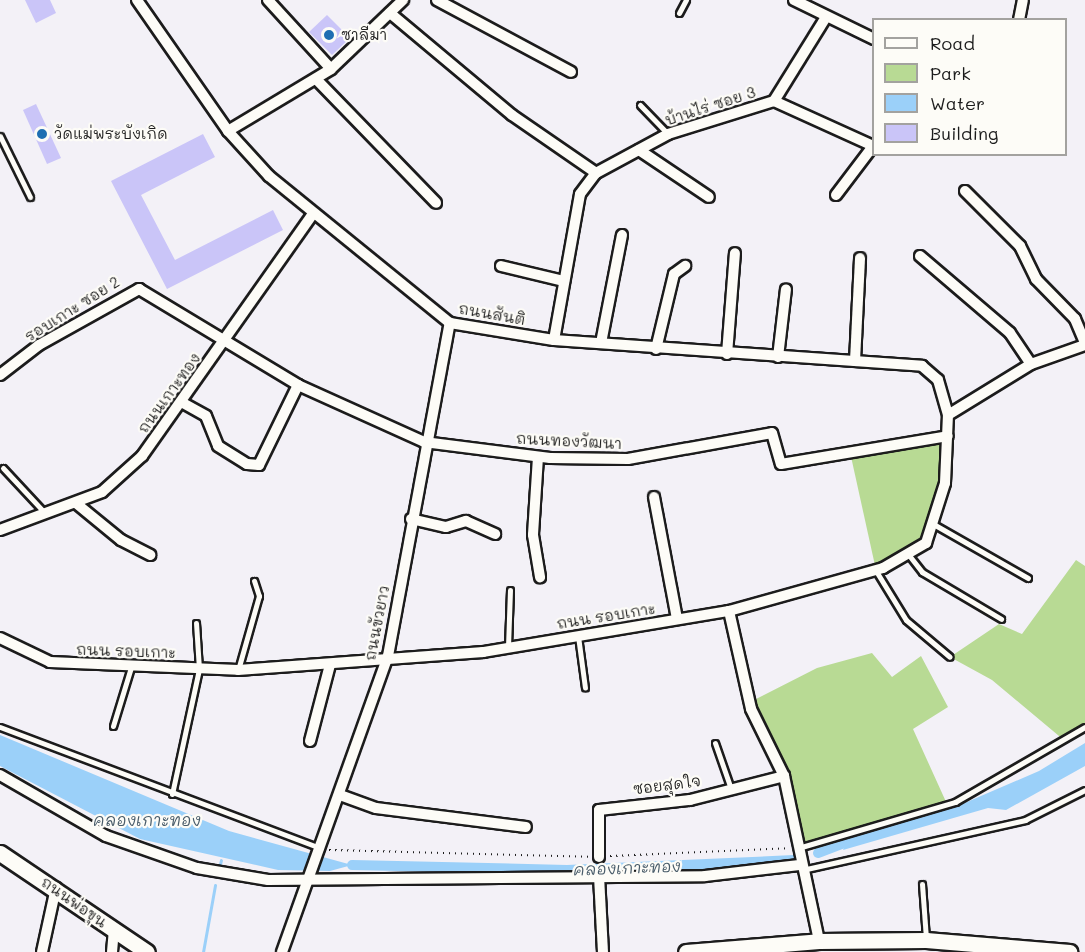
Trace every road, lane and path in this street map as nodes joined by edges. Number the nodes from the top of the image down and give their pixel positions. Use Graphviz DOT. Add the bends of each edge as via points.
graph roads {
  1 [pos="137,0"];
  2 [pos="268,0"];
  3 [pos="404,0"];
  4 [pos="437,0"];
  5 [pos="686,0"];
  6 [pos="794,0"];
  7 [pos="1023,0"];
  8 [pos="390,13"];
  9 [pos="679,13"];
  10 [pos="826,16"];
  11 [pos="1019,18"];
  12 [pos="872,39"];
  13 [pos="331,69"];
  14 [pos="571,72"];
  15 [pos="317,80"];
  16 [pos="774,101"];
  17 [pos="640,105"];
  18 [pos="228,131"];
  19 [pos="668,134"];
  20 [pos="0,136"];
  21 [pos="872,145"];
  22 [pos="872,146"];
  23 [pos="639,150"];
  24 [pos="596,173"];
  25 [pos="965,191"];
  26 [pos="836,195"];
  27 [pos="30,197"];
  28 [pos="709,197"];
  29 [pos="436,203"];
  30 [pos="313,214"];
  31 [pos="622,235"];
  32 [pos="735,253"];
  33 [pos="921,256"];
  34 [pos="860,258"];
  35 [pos="501,266"];
  36 [pos="685,266"];
  37 [pos="564,281"];
  38 [pos="786,289"];
  39 [pos="450,323"];
  40 [pos="554,340"];
  41 [pos="222,342"];
  42 [pos="601,343"];
  43 [pos="1085,344"];
  44 [pos="656,349"];
  45 [pos="727,354"];
  46 [pos="778,357"];
  47 [pos="855,361"];
  48 [pos="1031,364"];
  49 [pos="0,375"];
  50 [pos="298,386"];
  51 [pos="183,403"];
  52 [pos="948,415"];
  53 [pos="948,436"];
  54 [pos="424,442"];
  55 [pos="538,457"];
  56 [pos="3,468"];
  57 [pos="654,496"];
  58 [pos="76,504"];
  59 [pos="45,513"];
  60 [pos="411,519"];
  61 [pos="935,525"];
  62 [pos="0,530"];
  63 [pos="495,534"];
  64 [pos="908,554"];
  65 [pos="150,555"];
  66 [pos="876,570"];
  67 [pos="540,577"];
  68 [pos="1028,578"];
  69 [pos="254,581"];
  70 [pos="510,590"];
  71 [pos="729,611"];
  72 [pos="677,620"];
  73 [pos="1001,620"];
  74 [pos="196,623"];
  75 [pos="578,636"];
  76 [pos="0,638"];
  77 [pos="508,648"];
  78 [pos="388,656"];
  79 [pos="950,657"];
  80 [pos="330,665"];
  81 [pos="131,667"];
  82 [pos="199,669"];
  83 [pos="238,670"];
  84 [pos="585,688"];
  85 [pos="113,726"];
  86 [pos="0,727"];
  87 [pos="1085,727"];
  88 [pos="310,741"];
  89 [pos="715,743"];
  90 [pos="0,775"];
  91 [pos="784,776"];
  92 [pos="731,789"];
  93 [pos="1085,790"];
  94 [pos="172,794"];
  95 [pos="340,795"];
  96 [pos="526,827"];
  97 [pos="322,848"];
  98 [pos="796,848"];
  99 [pos="0,853"];
  100 [pos="599,856"];
  101 [pos="800,867"];
  102 [pos="599,876"];
  103 [pos="310,881"];
  104 [pos="922,884"];
  105 [pos="56,888"];
  106 [pos="114,930"];
  107 [pos="926,940"];
  108 [pos="819,946"];
  109 [pos="982,947"];
  110 [pos="727,950"];
  111 [pos="744,950"];
  112 [pos="42,952"];
  113 [pos="112,952"];
  114 [pos="147,952"];
  115 [pos="282,952"];
  116 [pos="603,952"];
  117 [pos="686,952"];
  118 [pos="1070,952"];
  1 -- 18 [label="street, ถนนสันติ"];
  2 -- 13 [label="street"];
  3 -- 8 [label="street"];
  4 -- 14 [label="street"];
  5 -- 9 [label="lane"];
  6 -- 10 [label="street"];
  7 -- 11 [label="street"];
  8 -- 13 [label="street"];
  8 -- 24 [label="street" via="512,116"];
  10 -- 12 [label="street"];
  10 -- 16 [label="street, บ้านไร่ ซอย 3"];
  13 -- 15 [label="street"];
  15 -- 18 [label="street"];
  15 -- 29 [label="street"];
  16 -- 19 [label="street, บ้านไร่ ซอย 3"];
  16 -- 21 [label="street"];
  17 -- 19 [label="lane"];
  18 -- 30 [label="street, ถนนสันติ"];
  19 -- 23 [label="street, บ้านไร่ ซอย 3"];
  20 -- 27 [label="lane"];
  22 -- 26 [label="street"];
  23 -- 24 [label="street, บ้านไร่ ซอย 3"];
  23 -- 28 [label="street"];
  24 -- 37 [label="street, บ้านไร่ ซอย 3" via="580,194"];
  25 -- 43 [label="street" via="1033,266 1036,279 1075,319"];
  30 -- 39 [label="street, ถนนสันติ"];
  30 -- 41 [label="street, ถนนเกาะทอง"];
  31 -- 42 [label="street"];
  32 -- 45 [label="street"];
  33 -- 48 [label="street" via="1010,333"];
  34 -- 47 [label="street"];
  35 -- 37 [label="street"];
  36 -- 44 [label="street" via="674,274"];
  37 -- 40 [label="street, บ้านไร่ ซอย 3"];
  38 -- 46 [label="street"];
  39 -- 40 [label="street, ถนนสันติ"];
  39 -- 54 [label="street, ถนนขัวยาว"];
  40 -- 42 [label="street, ถนนสันติ"];
  41 -- 49 [label="street, รอบเกาะ ซอย 2" via="139,289 131,289"];
  41 -- 50 [label="street, ถนนทองวัฒนา"];
  41 -- 51 [label="street, ถนนเกาะทอง"];
  42 -- 44 [label="street, ถนนสันติ"];
  43 -- 48 [label="street"];
  44 -- 45 [label="street, ถนนสันติ"];
  45 -- 46 [label="street, ถนนสันติ"];
  46 -- 47 [label="street, ถนนสันติ"];
  47 -- 52 [label="street, ถนนสันติ" via="922,366 938,380"];
  48 -- 52 [label="street"];
  50 -- 51 [label="street" via="259,465 225,451 206,416"];
  50 -- 54 [label="street, ถนนทองวัฒนา"];
  51 -- 58 [label="street, ถนนเกาะทอง" via="142,456 102,492"];
  52 -- 53 [label="street, ถนน รอบเกาะ"];
  53 -- 55 [label="street, ถนนทองวัฒนา" via="781,464 772,433 628,459"];
  53 -- 61 [label="street, ถนน รอบเกาะ"];
  54 -- 55 [label="street, ถนนทองวัฒนา"];
  54 -- 60 [label="street, ถนนขัวยาว"];
  55 -- 67 [label="street" via="533,536"];
  56 -- 59 [label="lane"];
  57 -- 72 [label="street"];
  58 -- 59 [label="street, ถนนเกาะทอง"];
  58 -- 65 [label="street" via="121,540"];
  59 -- 62 [label="street, ถนนเกาะทอง"];
  60 -- 63 [label="street" via="446,527 466,521"];
  60 -- 78 [label="street, ถนนขัวยาว"];
  61 -- 64 [label="street, ถนน รอบเกาะ" via="926,543"];
  61 -- 68 [label="lane"];
  64 -- 66 [label="street, ถนน รอบเกาะ"];
  64 -- 73 [label="lane" via="922,572"];
  66 -- 71 [label="street, ถนน รอบเกาะ"];
  66 -- 79 [label="lane" via="906,620"];
  69 -- 83 [label="lane" via="259,596"];
  70 -- 77 [label="lane"];
  71 -- 72 [label="street, ถนน รอบเกาะ"];
  71 -- 91 [label="street" via="751,709"];
  72 -- 75 [label="street, ถนน รอบเกาะ"];
  74 -- 82 [label="lane"];
  75 -- 77 [label="street, ถนน รอบเกาะ"];
  75 -- 84 [label="lane"];
  76 -- 81 [label="street, ถนน รอบเกาะ" via="50,662"];
  77 -- 78 [label="street, ถนน รอบเกาะ"];
  78 -- 80 [label="street, ถนน รอบเกาะ"];
  78 -- 95 [label="street, ถนนขัวยาว"];
  80 -- 83 [label="street, ถนน รอบเกาะ"];
  80 -- 88 [label="street"];
  81 -- 82 [label="street, ถนน รอบเกาะ"];
  81 -- 85 [label="lane"];
  82 -- 83 [label="street, ถนน รอบเกาะ"];
  82 -- 94 [label="lane"];
  86 -- 94 [label="lane"];
  87 -- 98 [label="lane" via="955,802"];
  89 -- 92 [label="lane"];
  90 -- 103 [label="street" via="106,836 197,868"];
  91 -- 92 [label="street, ซอยสุดใจ"];
  91 -- 98 [label="street"];
  92 -- 100 [label="street, ซอยสุดใจ" via="690,800 599,810"];
  93 -- 101 [label="lane" via="1025,820"];
  94 -- 97 [label="lane"];
  95 -- 96 [label="street" via="375,808"];
  95 -- 97 [label="street, ถนนขัวยาว"];
  97 -- 100 [label="path" via="352,854"];
  97 -- 103 [label="street, ถนนขัวยาว"];
  98 -- 100 [label="path"];
  98 -- 101 [label="street"];
  99 -- 105 [label="main road, ถนนพ่อขุน"];
  101 -- 102 [label="street" via="705,876"];
  101 -- 108 [label="street"];
  102 -- 103 [label="street"];
  102 -- 116 [label="street"];
  103 -- 115 [label="street, ถนนขัวยาว"];
  104 -- 107 [label="lane"];
  105 -- 106 [label="main road, ถนนพ่อขุน"];
  105 -- 112 [label="street"];
  106 -- 113 [label="street"];
  106 -- 114 [label="main road, ถนนพ่อขุน"];
  107 -- 108 [label="main road"];
  107 -- 109 [label="main road"];
  108 -- 111 [label="main road"];
  109 -- 118 [label="main road"];
  110 -- 111 [label="main road"];
  110 -- 117 [label="main road"];
}
